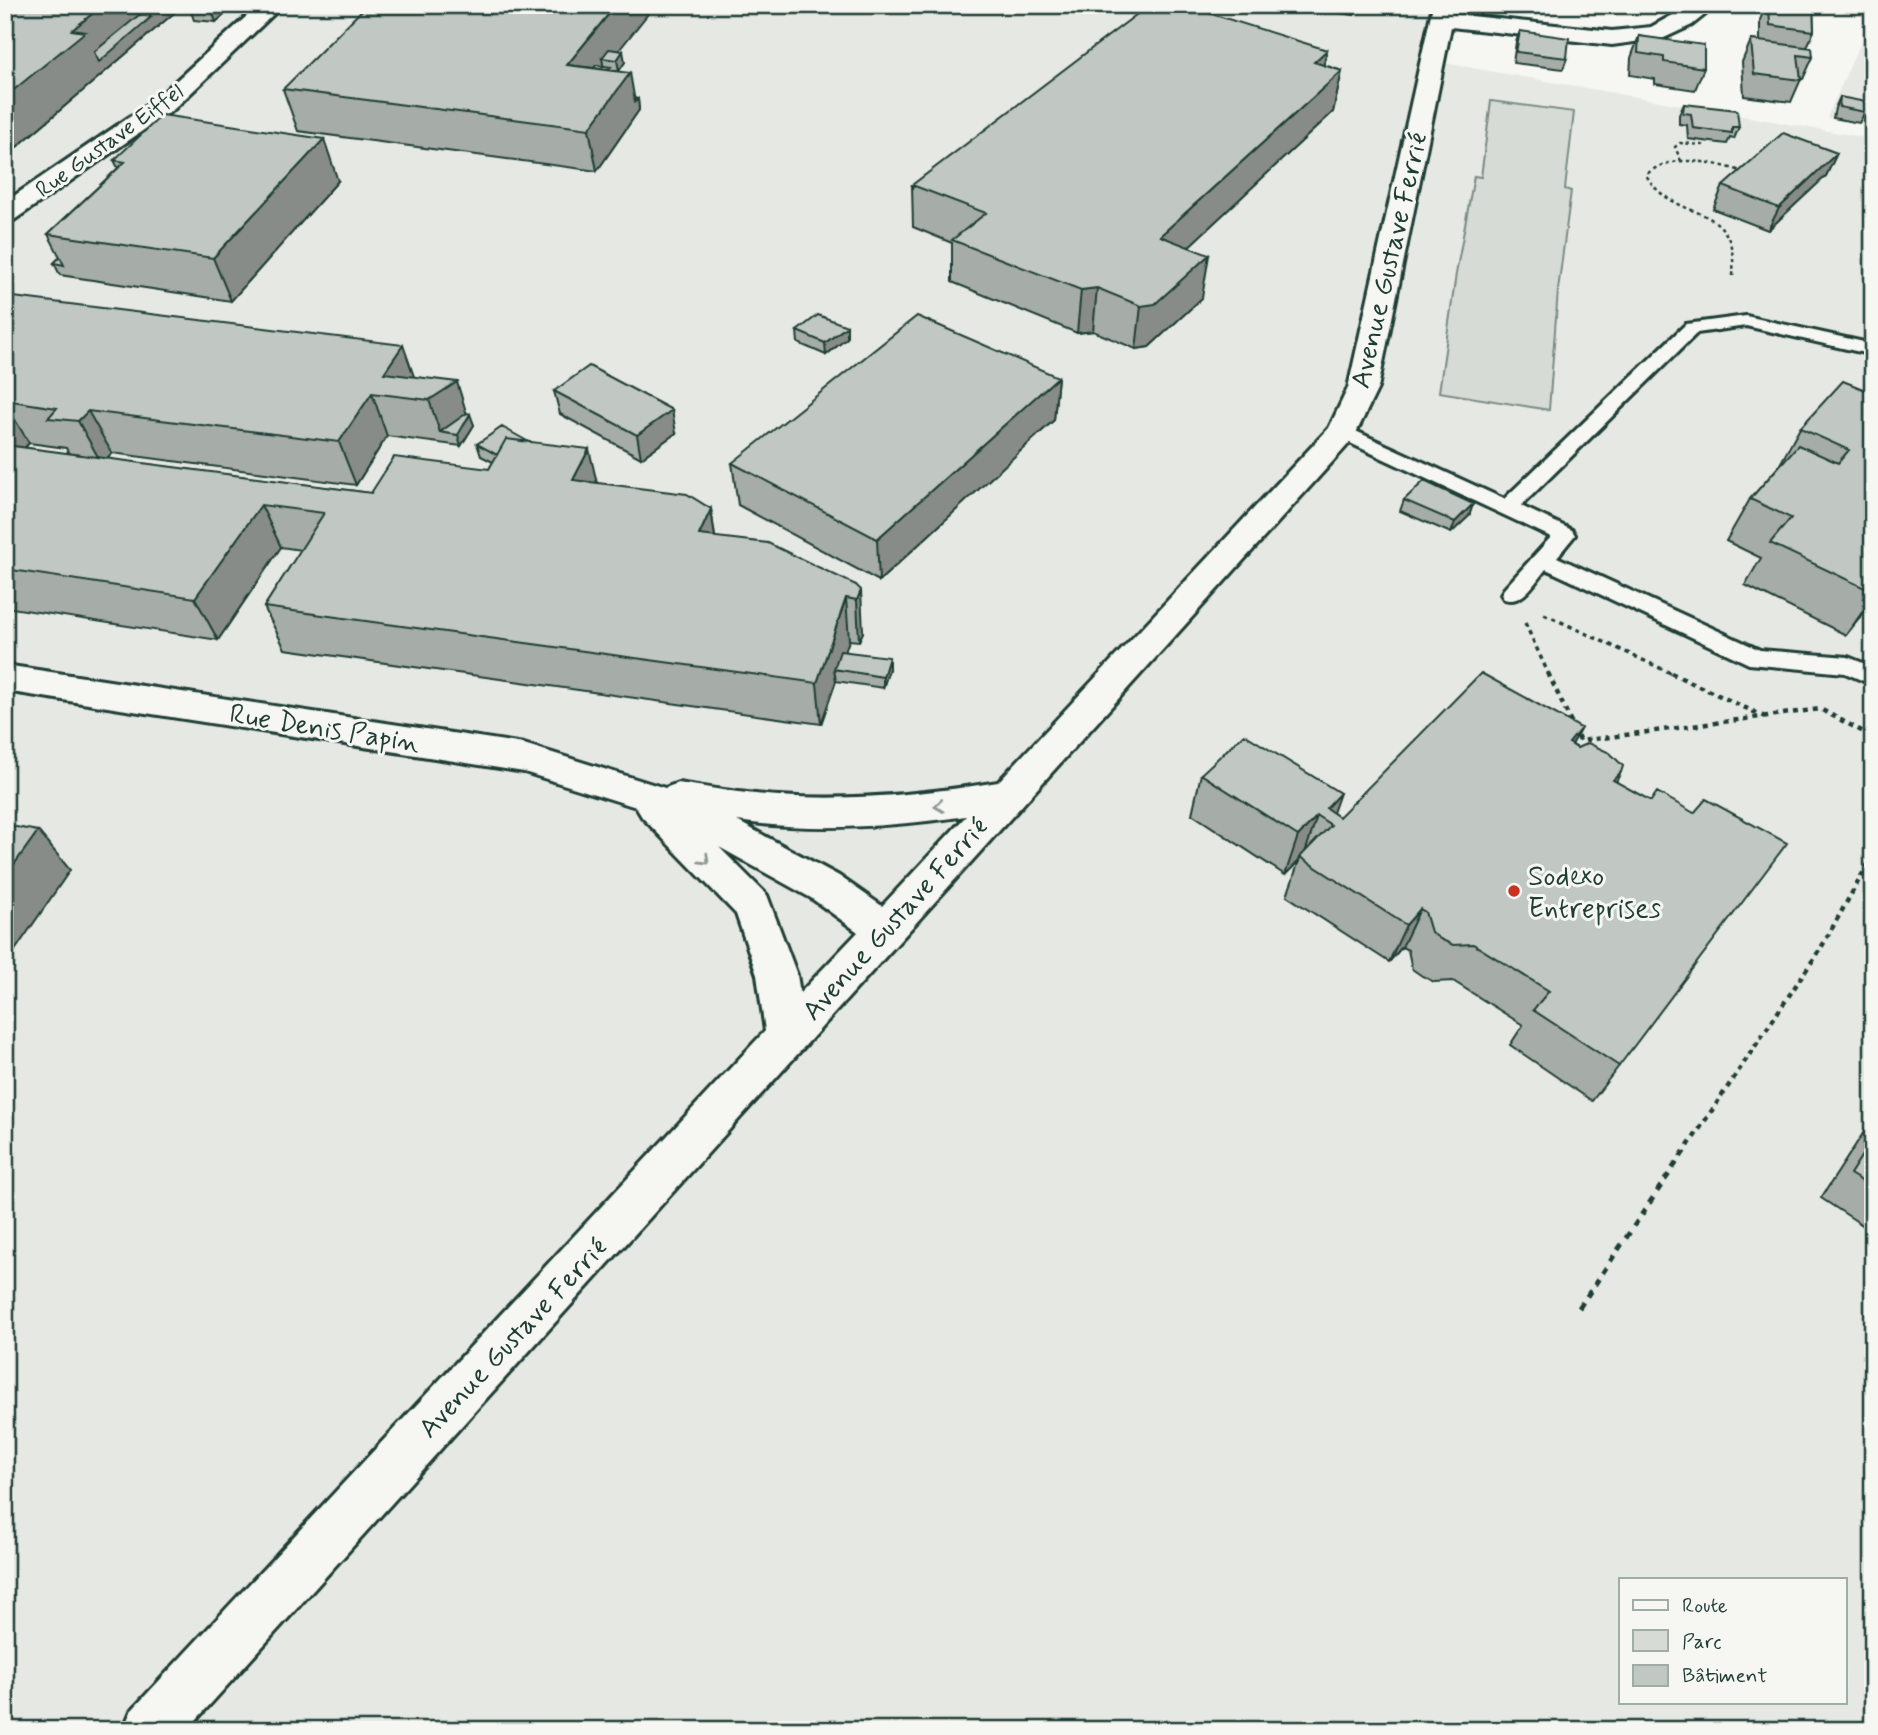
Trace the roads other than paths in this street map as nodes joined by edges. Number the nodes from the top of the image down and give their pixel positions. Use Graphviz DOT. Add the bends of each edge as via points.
graph roads {
  1 [pos="272,5"];
  2 [pos="1706,5"];
  3 [pos="1443,12"];
  4 [pos="5,214"];
  5 [pos="1873,350"];
  6 [pos="1342,432"];
  7 [pos="1507,508"];
  8 [pos="1543,559"];
  9 [pos="1513,597"];
  10 [pos="1873,677"];
  11 [pos="5,678"];
  12 [pos="641,793"];
  13 [pos="1007,795"];
  14 [pos="884,929"];
  15 [pos="787,1036"];
  16 [pos="150,1730"];
  1 -- 4 [label="street, Rue Gustave Eiffel" via="165,104"];
  2 -- 3 [label="street" via="1656,33 1612,38"];
  3 -- 6 [label="street, Avenue Gustave Ferrié" via="1363,388"];
  5 -- 7 [label="lane" via="1746,321 1692,328"];
  6 -- 7 [label="lane"];
  6 -- 13 [label="street, Avenue Gustave Ferrié"];
  7 -- 8 [label="lane" via="1565,535"];
  8 -- 9 [label="lane"];
  8 -- 10 [label="lane" via="1757,658 1848,665"];
  11 -- 12 [label="street, Rue Denis Papin" via="524,758"];
  13 -- 12 [label="street, Rue Denis Papin, one-way" via="859,813 777,811"];
  12 -- 14 [label="street, Rue Denis Papin" via="825,887"];
  12 -- 15 [label="street, one-way" via="753,906 777,975"];
  13 -- 14 [label="street, Avenue Gustave Ferrié"];
  14 -- 15 [label="street, Avenue Gustave Ferrié"];
  15 -- 16 [label="street, Avenue Gustave Ferrié"];
}
